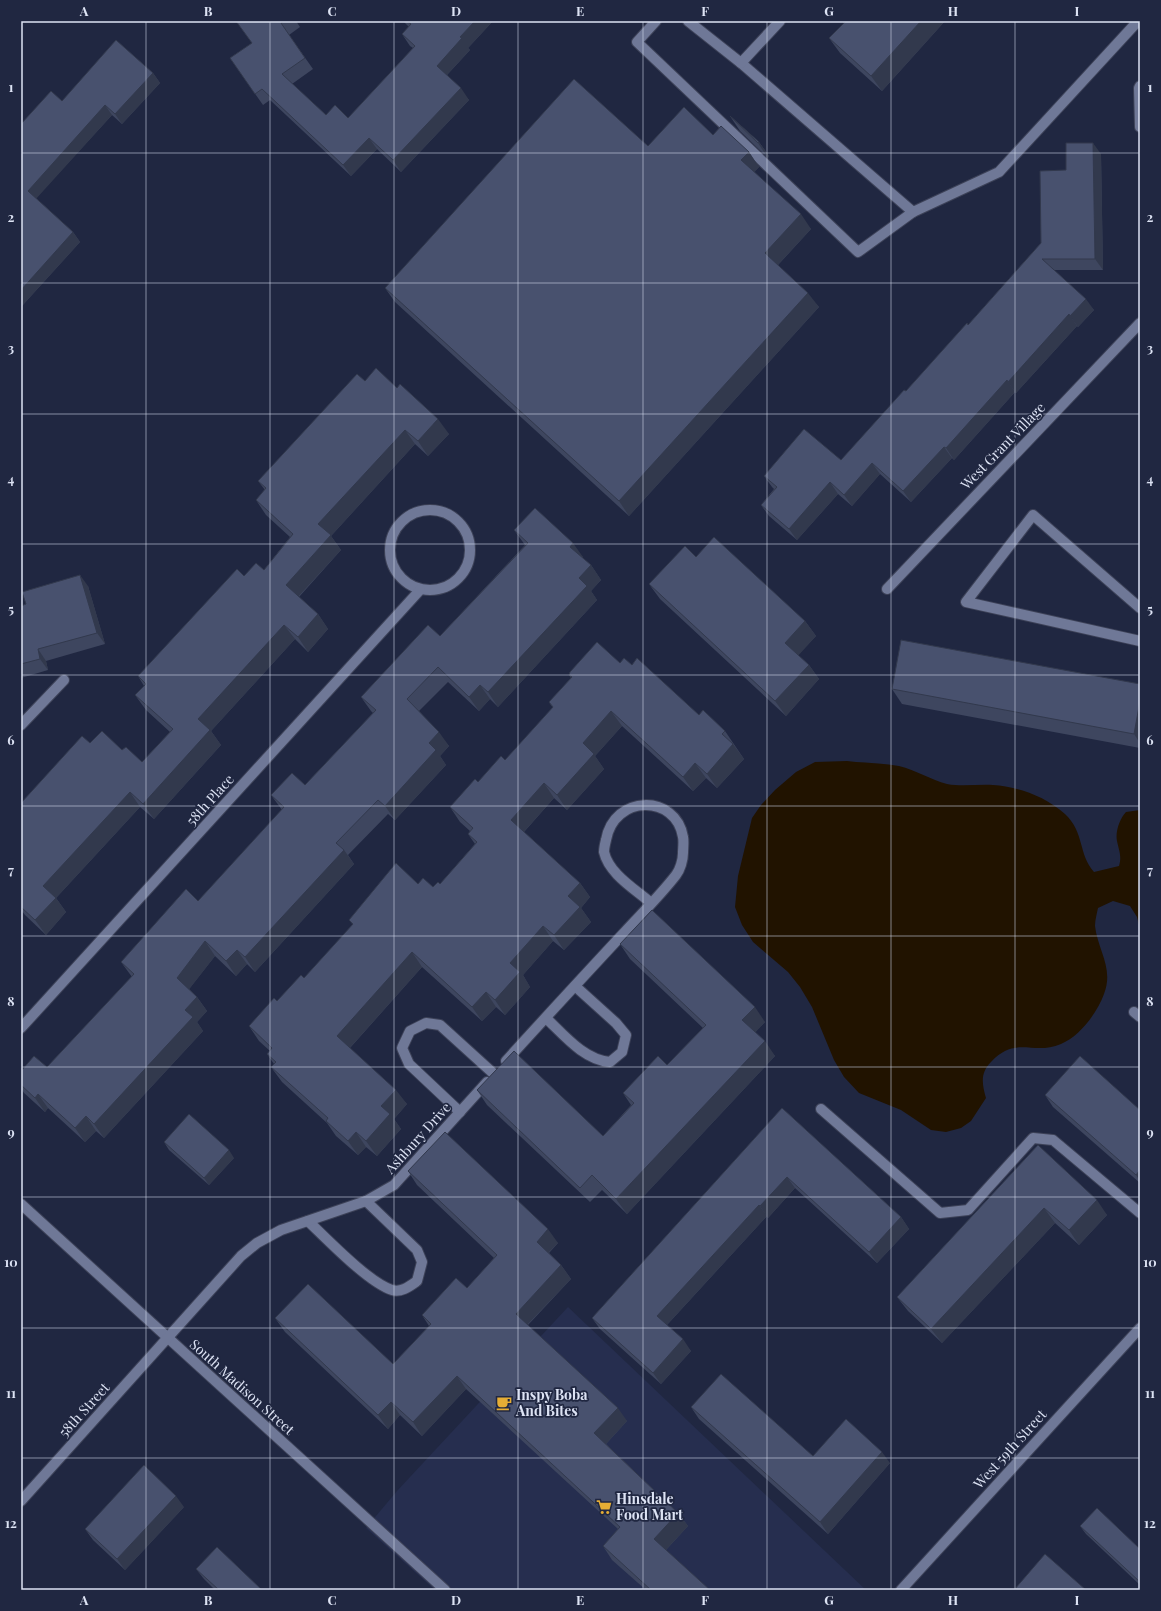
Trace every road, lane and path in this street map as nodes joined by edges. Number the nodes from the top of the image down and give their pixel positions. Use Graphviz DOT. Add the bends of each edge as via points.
graph roads {
  1 [pos="656,21"];
  2 [pos="688,21"];
  3 [pos="780,21"];
  4 [pos="1138,21"];
  5 [pos="741,63"];
  6 [pos="1140,86"];
  7 [pos="1140,127"];
  8 [pos="913,212"];
  9 [pos="1140,323"];
  10 [pos="887,589"];
  11 [pos="420,590"];
  12 [pos="1140,608"];
  13 [pos="1140,641"];
  14 [pos="64,680"];
  15 [pos="21,725"];
  16 [pos="651,902"];
  17 [pos="575,986"];
  18 [pos="546,1018"];
  19 [pos="21,1028"];
  20 [pos="494,1074"];
  21 [pos="821,1109"];
  22 [pos="460,1112"];
  23 [pos="366,1201"];
  24 [pos="21,1204"];
  25 [pos="1140,1214"];
  26 [pos="308,1221"];
  27 [pos="1140,1328"];
  28 [pos="169,1339"];
  29 [pos="21,1501"];
  30 [pos="445,1590"];
  31 [pos="901,1590"];
  1 -- 8 [label="street" via="637,42 858,252"];
  2 -- 5 [label="street"];
  3 -- 5 [label="street"];
  4 -- 8 [label="street" via="999,172"];
  5 -- 8 [label="street"];
  6 -- 7 [label="street"];
  9 -- 10 [label="street, West Grant Village"];
  11 -- 11 [label="street" via="402,579 391,561 390,540 401,521 419,510 441,510 459,520 463,526 470,538 471,560 460,578 442,590"];
  11 -- 19 [label="street, 58th Place"];
  12 -- 13 [label="street" via="1033,515 966,602"];
  14 -- 15 [label="street"];
  16 -- 16 [label="street, Ashbury Drive" via="677,874 683,858 683,837 677,822 665,810 646,804 630,807 616,818 607,834 604,852 614,871"];
  16 -- 17 [label="street, Ashbury Drive"];
  17 -- 18 [label="street, Ashbury Drive"];
  17 -- 18 [label="street" via="626,1035 622,1052 610,1062 598,1061 580,1050"];
  18 -- 20 [label="street, Ashbury Drive"];
  20 -- 22 [label="street, Ashbury Drive"];
  20 -- 22 [label="street" via="440,1026 426,1023 410,1031 402,1048 409,1064"];
  21 -- 25 [label="street" via="940,1213 968,1210 1033,1138 1053,1140"];
  22 -- 23 [label="street, Ashbury Drive" via="394,1185"];
  23 -- 26 [label="street, Ashbury Drive"];
  23 -- 26 [label="street" via="416,1250 422,1262 417,1281 405,1290 392,1290 372,1279"];
  24 -- 28 [label="street, South Madison Street"];
  26 -- 28 [label="street, Ashbury Drive" via="281,1230 257,1243 241,1256"];
  27 -- 31 [label="street, West 59th Street"];
  28 -- 29 [label="street, 58th Street"];
  28 -- 30 [label="street, South Madison Street"];
}
